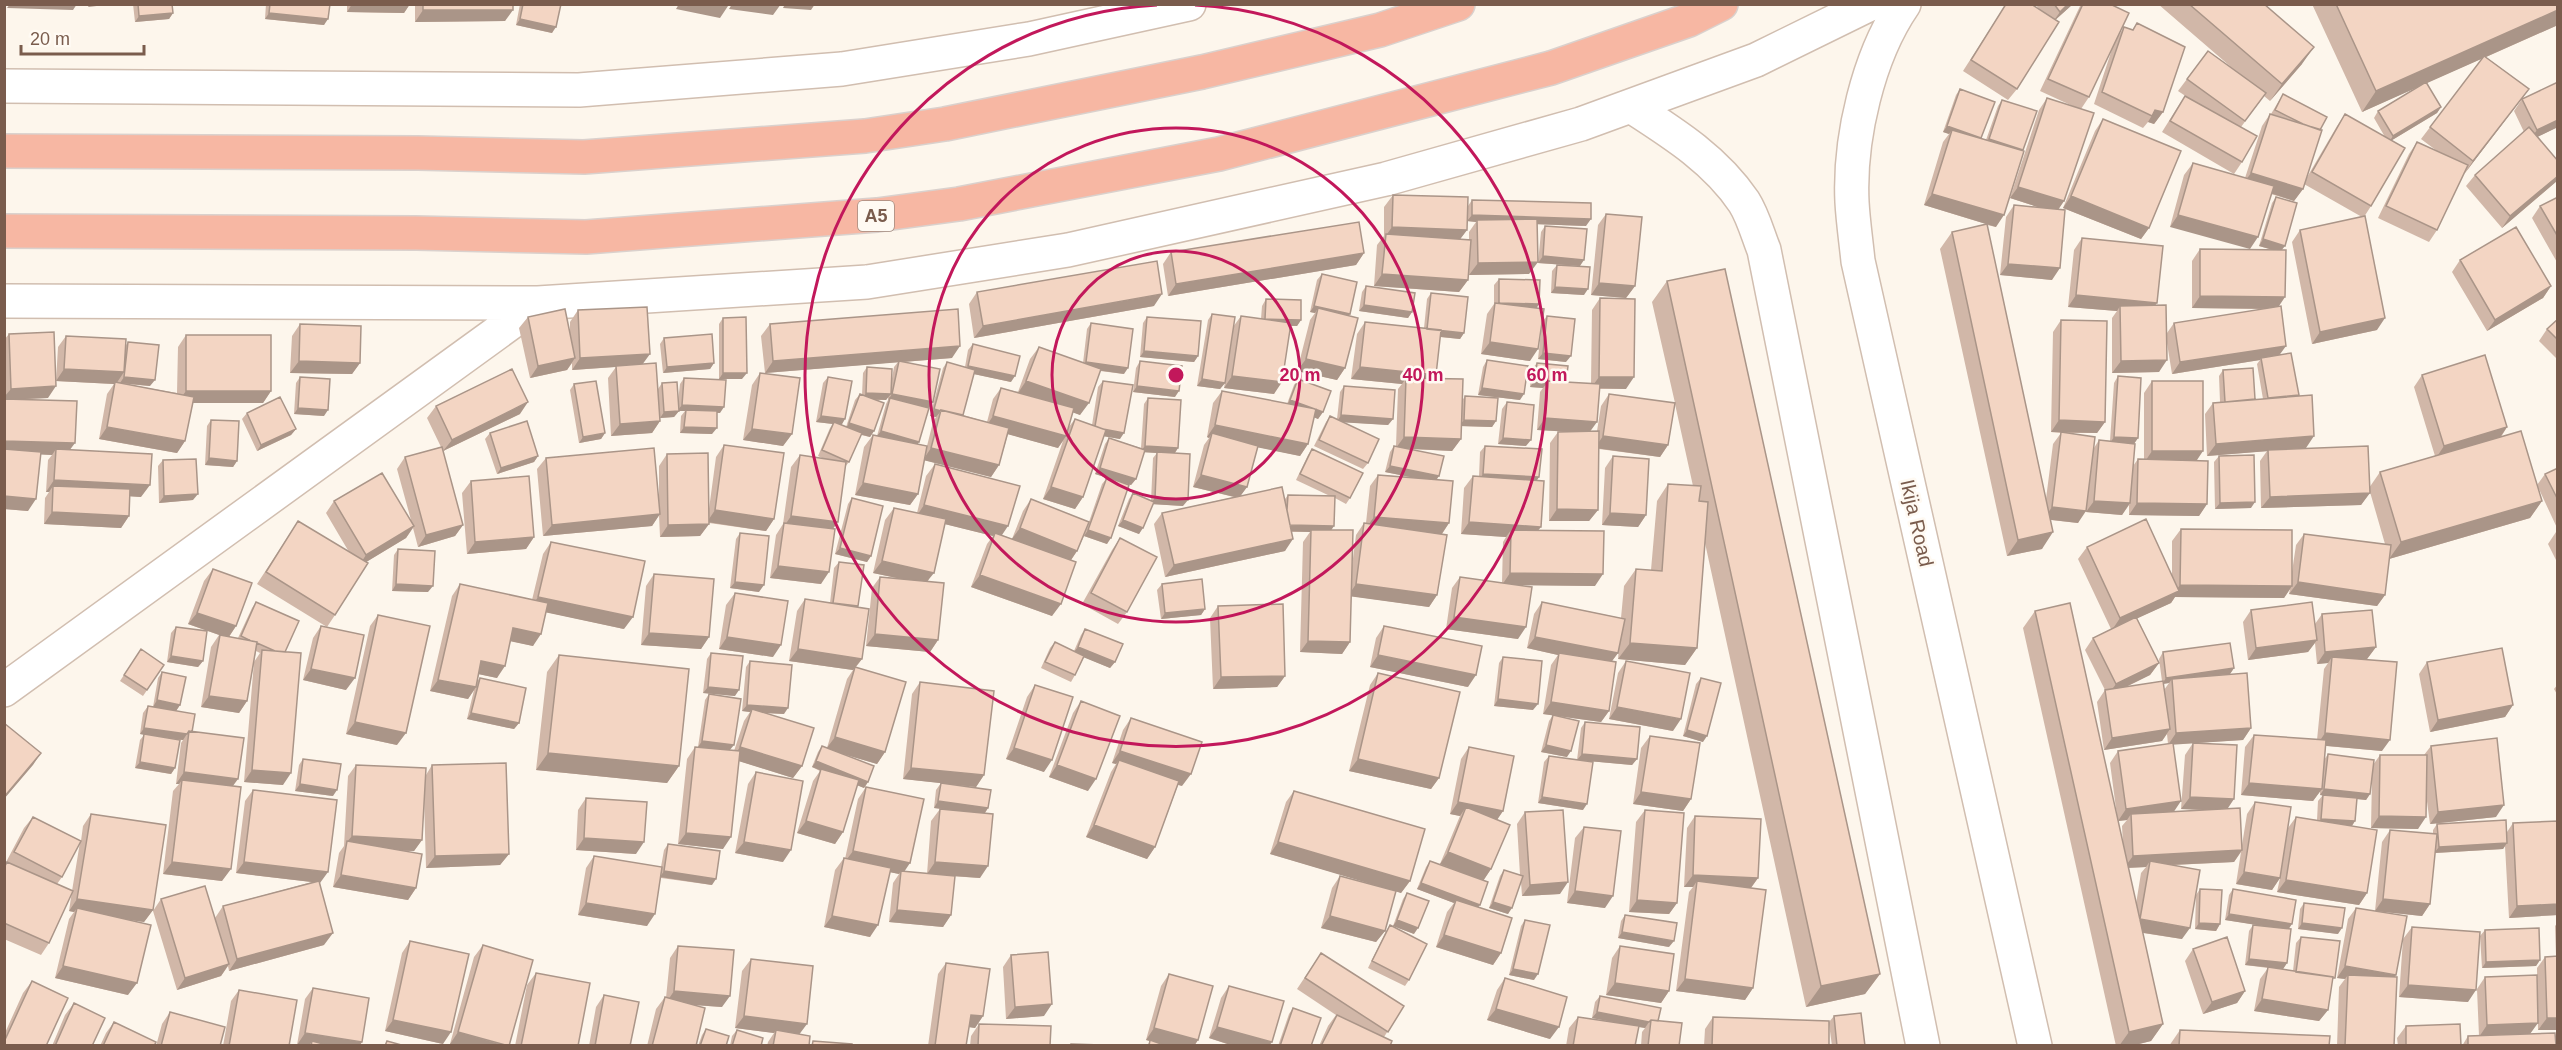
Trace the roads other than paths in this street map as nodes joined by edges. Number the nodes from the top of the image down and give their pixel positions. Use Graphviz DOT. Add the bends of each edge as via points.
graph roads {
  1 [pos="1189,4"];
  2 [pos="1458,4"];
  3 [pos="1721,4"];
  4 [pos="1870,4"];
  5 [pos="1904,4"];
  6 [pos="4,86"];
  7 [pos="1630,106"];
  8 [pos="4,151"];
  9 [pos="4,231"];
  10 [pos="4,301"];
  11 [pos="538,303"];
  12 [pos="4,690"];
  13 [pos="1923,1046"];
  14 [pos="2035,1046"];
  1 -- 6 [label="street" via="1029,39 842,69 579,90"];
  2 -- 8 [label="highway" via="1380,30 1202,72 945,124 865,136 584,157"];
  3 -- 9 [label="highway, A5" via="1689,20 1551,68 1219,154 959,204 878,215 586,237"];
  4 -- 7 [label="street" via="1756,60"];
  5 -- 14 [label="street, Ikija Road" via="1879,51 1863,99 1852,200 1858,261"];
  7 -- 11 [label="street" via="1581,124 1386,179 1068,250 867,282"];
  7 -- 13 [label="street" via="1718,169 1745,204 1764,250"];
  10 -- 11 [label="street"];
  11 -- 12 [label="street"];
}
